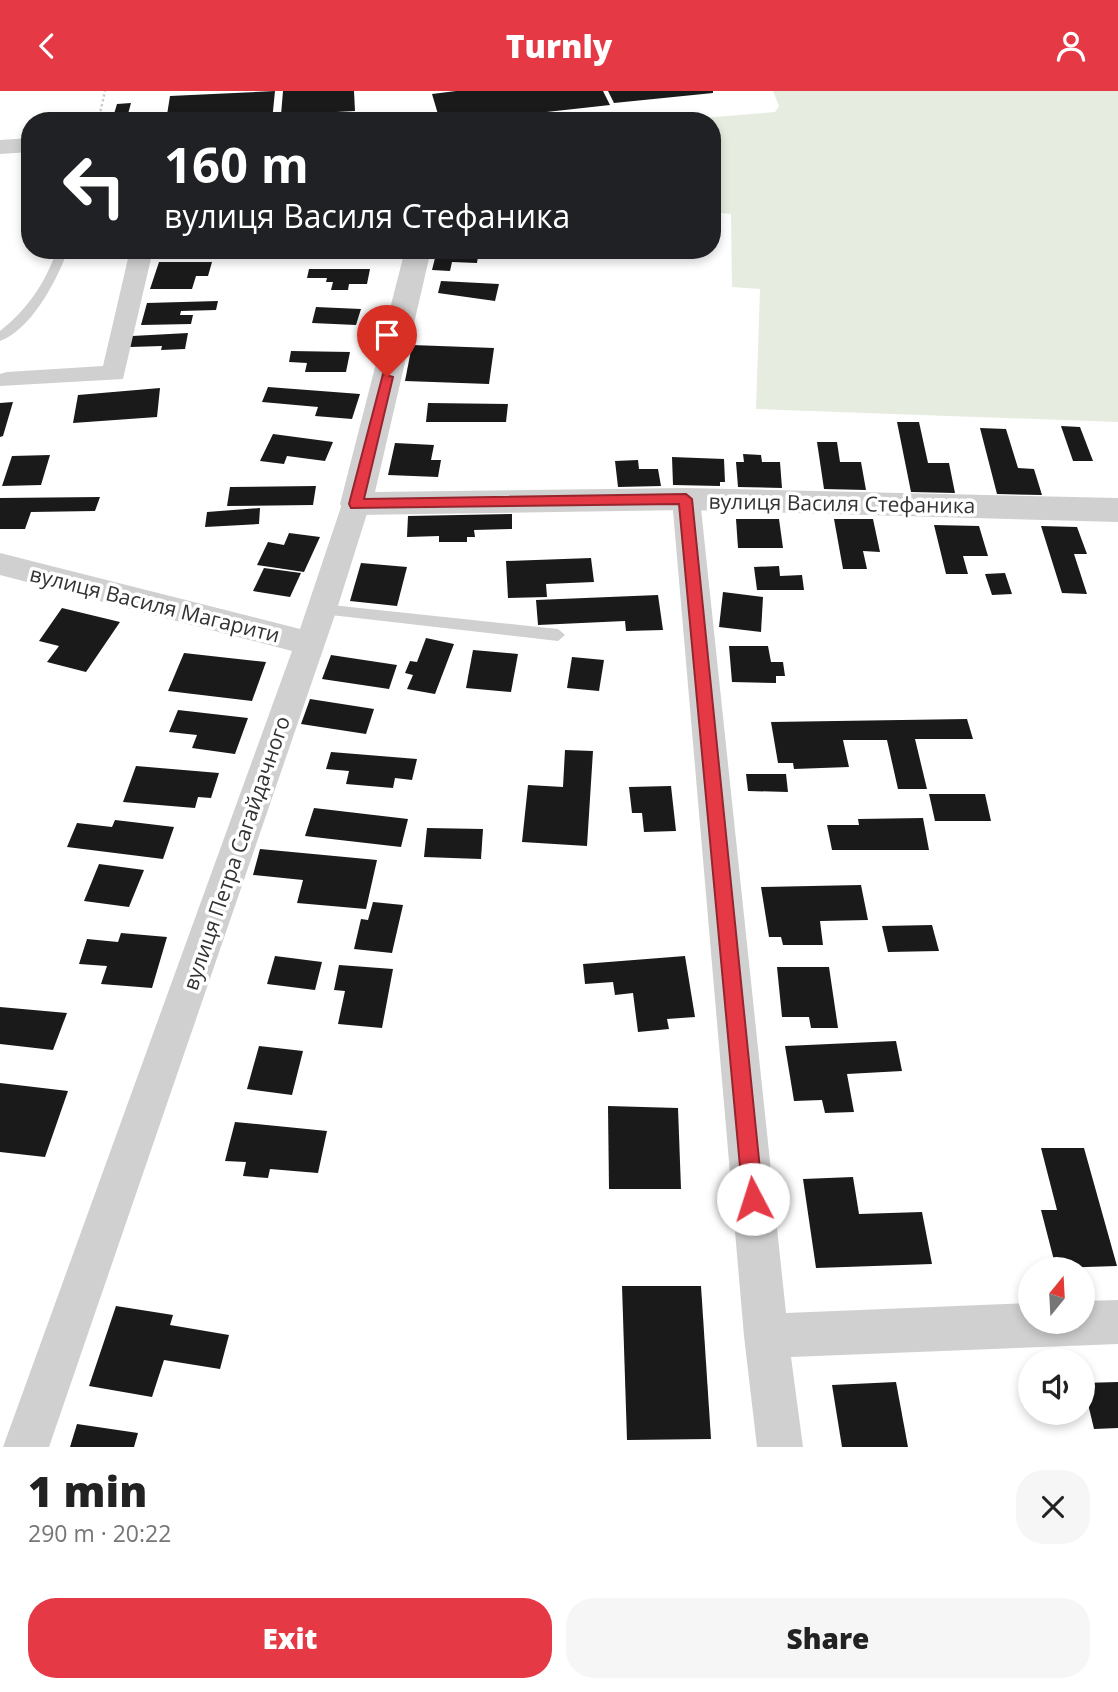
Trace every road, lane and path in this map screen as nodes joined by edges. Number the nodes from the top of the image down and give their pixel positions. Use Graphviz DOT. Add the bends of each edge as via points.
graph roads {
  1 [pos="105,91"];
  2 [pos="100,112"];
  3 [pos="21,146"];
  4 [pos="0,147"];
  5 [pos="59,259"];
  6 [pos="140,259"];
  7 [pos="416,259"];
  8 [pos="0,337"];
  9 [pos="7,380"];
  10 [pos="686,499"];
  11 [pos="356,504"];
  12 [pos="1118,510"];
  13 [pos="0,563"];
  14 [pos="316,626"];
  15 [pos="558,635"];
  16 [pos="1118,1322"];
  17 [pos="766,1336"];
  18 [pos="26,1447"];
  19 [pos="780,1447"];
  1 -- 2 [label="path"];
  3 -- 4 [label="street"];
  5 -- 8 [label="lane" via="47,291 33,310"];
  6 -- 9 [label="street" via="114,373"];
  7 -- 11 [label="street, вулиця Петра Сагайдачного"];
  10 -- 11 [label="street, вулиця Василя Стефаника"];
  10 -- 12 [label="street, вулиця Василя Стефаника"];
  10 -- 17 [label="street"];
  11 -- 14 [label="street, вулиця Петра Сагайдачного"];
  13 -- 14 [label="street, вулиця Василя Магарити"];
  14 -- 15 [label="lane"];
  14 -- 18 [label="street, вулиця Петра Сагайдачного"];
  16 -- 17 [label="street"];
  17 -- 19 [label="street"];
}
